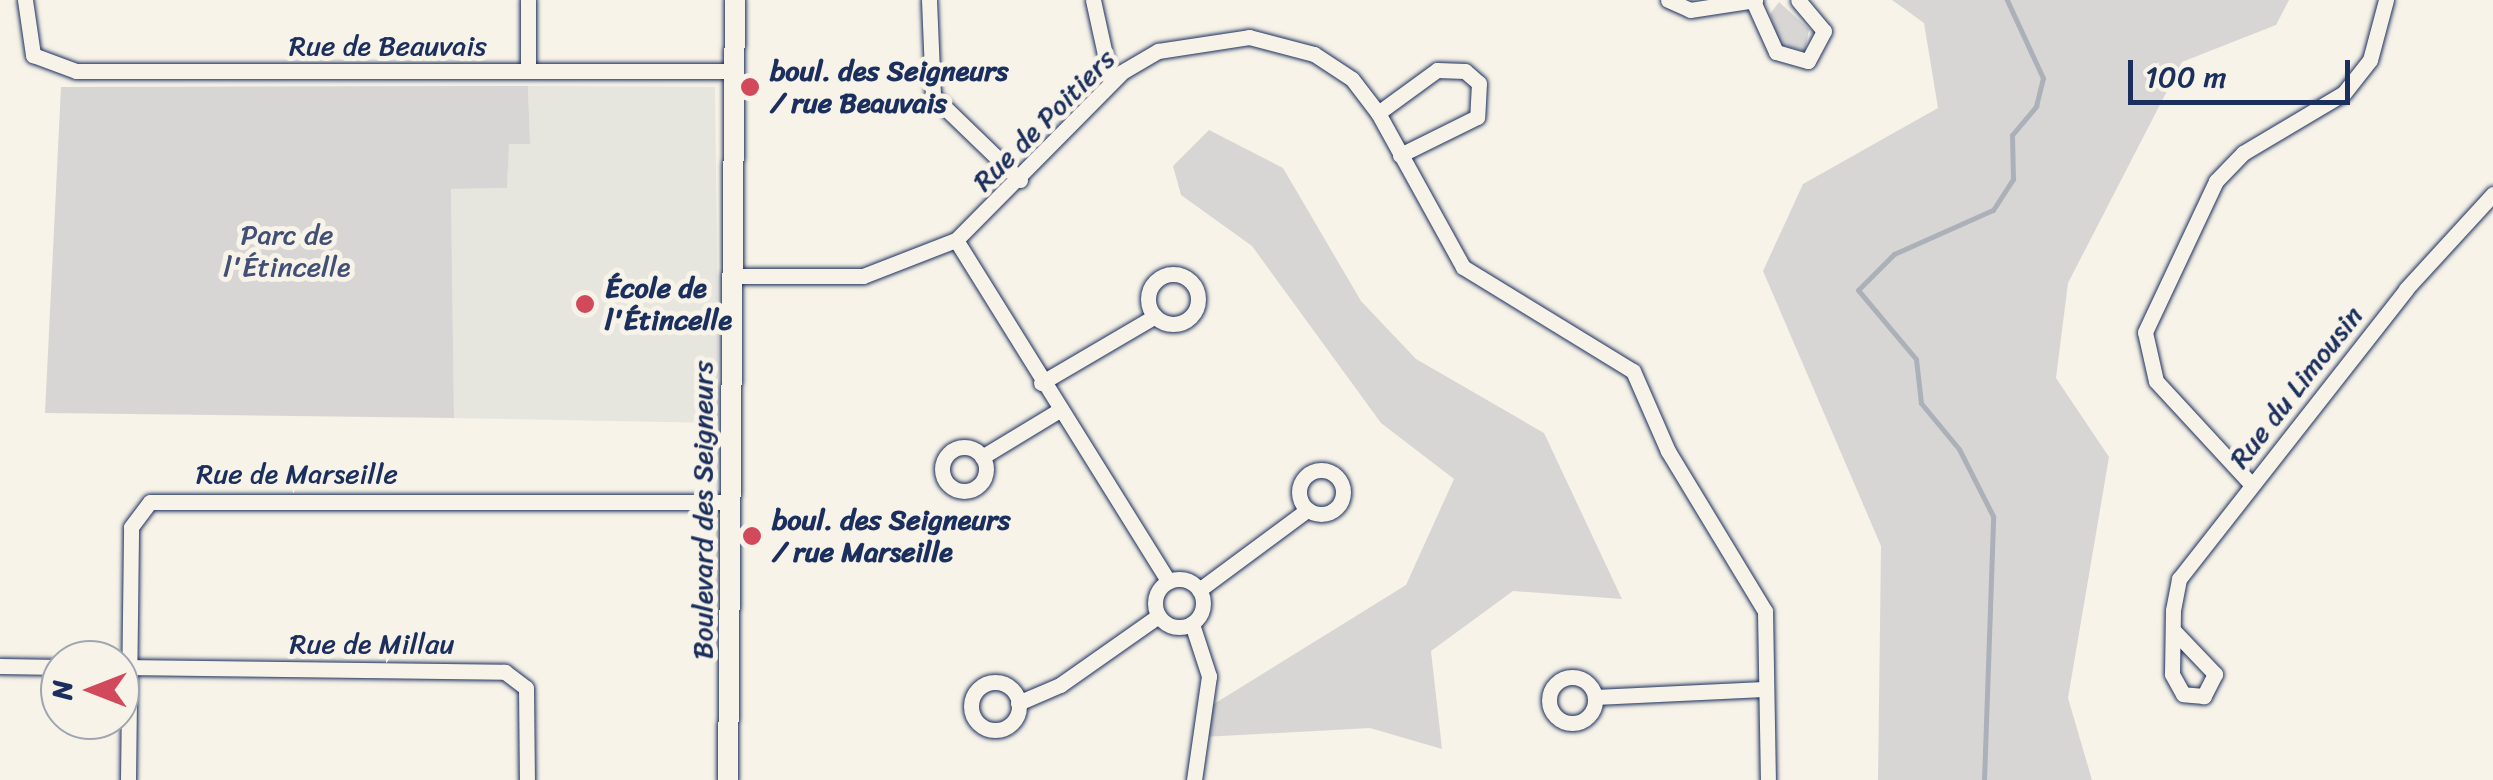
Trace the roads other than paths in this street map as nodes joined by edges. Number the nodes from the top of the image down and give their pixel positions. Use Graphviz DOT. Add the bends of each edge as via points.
graph roads {
  1 [pos="25,0"];
  2 [pos="528,0"];
  3 [pos="735,0"];
  4 [pos="929,0"];
  5 [pos="1092,0"];
  6 [pos="1668,0"];
  7 [pos="1754,0"];
  8 [pos="1798,0"];
  9 [pos="2386,0"];
  10 [pos="528,71"];
  11 [pos="734,71"];
  12 [pos="1112,82"];
  13 [pos="1378,113"];
  14 [pos="1400,155"];
  15 [pos="1020,180"];
  16 [pos="2493,194"];
  17 [pos="956,240"];
  18 [pos="733,276"];
  19 [pos="1155,316"];
  20 [pos="1041,383"];
  21 [pos="1058,411"];
  22 [pos="982,457"];
  23 [pos="2251,484"];
  24 [pos="731,502"];
  25 [pos="1308,510"];
  26 [pos="1168,581"];
  27 [pos="1199,590"];
  28 [pos="1158,616"];
  29 [pos="1192,624"];
  30 [pos="2173,630"];
  31 [pos="125,640"];
  32 [pos="0,666"];
  33 [pos="40,667"];
  34 [pos="140,667"];
  35 [pos="1764,689"];
  36 [pos="1595,697"];
  37 [pos="1018,702"];
  38 [pos="127,740"];
  39 [pos="128,780"];
  40 [pos="527,780"];
  41 [pos="728,780"];
  42 [pos="1194,780"];
  43 [pos="1768,780"];
  1 -- 10 [label="street, Rue de Beauvais" via="42,64"];
  2 -- 10 [label="street"];
  3 -- 11 [label="street, Boulevard des Seigneurs"];
  4 -- 15 [label="street" via="933,96"];
  5 -- 12 [label="street"];
  6 -- 7 [label="street" via="1690,10"];
  7 -- 8 [label="street" via="1776,52 1808,61 1824,31"];
  9 -- 23 [label="street" via="2370,60 2344,93 2243,153 2216,181 2145,332 2156,381"];
  10 -- 11 [label="street, Rue de Beauvais"];
  11 -- 18 [label="street, Boulevard des Seigneurs"];
  12 -- 13 [label="street, Rue de Poitiers" via="1174,46 1249,37 1333,65"];
  12 -- 15 [label="street, Rue de Poitiers"];
  13 -- 14 [label="street, Rue de Poitiers"];
  13 -- 14 [label="street" via="1437,70 1466,71 1478,84 1477,116"];
  14 -- 35 [label="street, Rue de Poitiers" via="1463,268 1633,370 1668,451 1760,598"];
  15 -- 17 [label="street, Rue de Poitiers"];
  16 -- 23 [label="street, Rue du Limousin"];
  17 -- 18 [label="street, Rue de Poitiers" via="862,276"];
  17 -- 20 [label="street"];
  18 -- 24 [label="street, Boulevard des Seigneurs"];
  19 -- 20 [label="street"];
  20 -- 21 [label="street"];
  21 -- 22 [label="street"];
  21 -- 26 [label="street"];
  23 -- 30 [label="street, Rue du Limousin" via="2179,579"];
  24 -- 31 [label="street, Rue de Marseille" via="150,502 131,527"];
  24 -- 41 [label="street, Boulevard des Seigneurs"];
  25 -- 27 [label="street"];
  26 -- 27 [label="street"];
  26 -- 28 [label="street" via="1157,592"];
  27 -- 29 [label="street" via="1203,604"];
  28 -- 29 [label="street" via="1177,628"];
  28 -- 37 [label="street" via="1060,685"];
  29 -- 42 [label="street" via="1209,676"];
  32 -- 33 [label="street"];
  34 -- 40 [label="street, Rue de Millau" via="505,672 526,688"];
  35 -- 36 [label="street"];
  35 -- 43 [label="street, Rue de Poitiers"];
  38 -- 39 [label="street, Rue de Marseille"];
}
